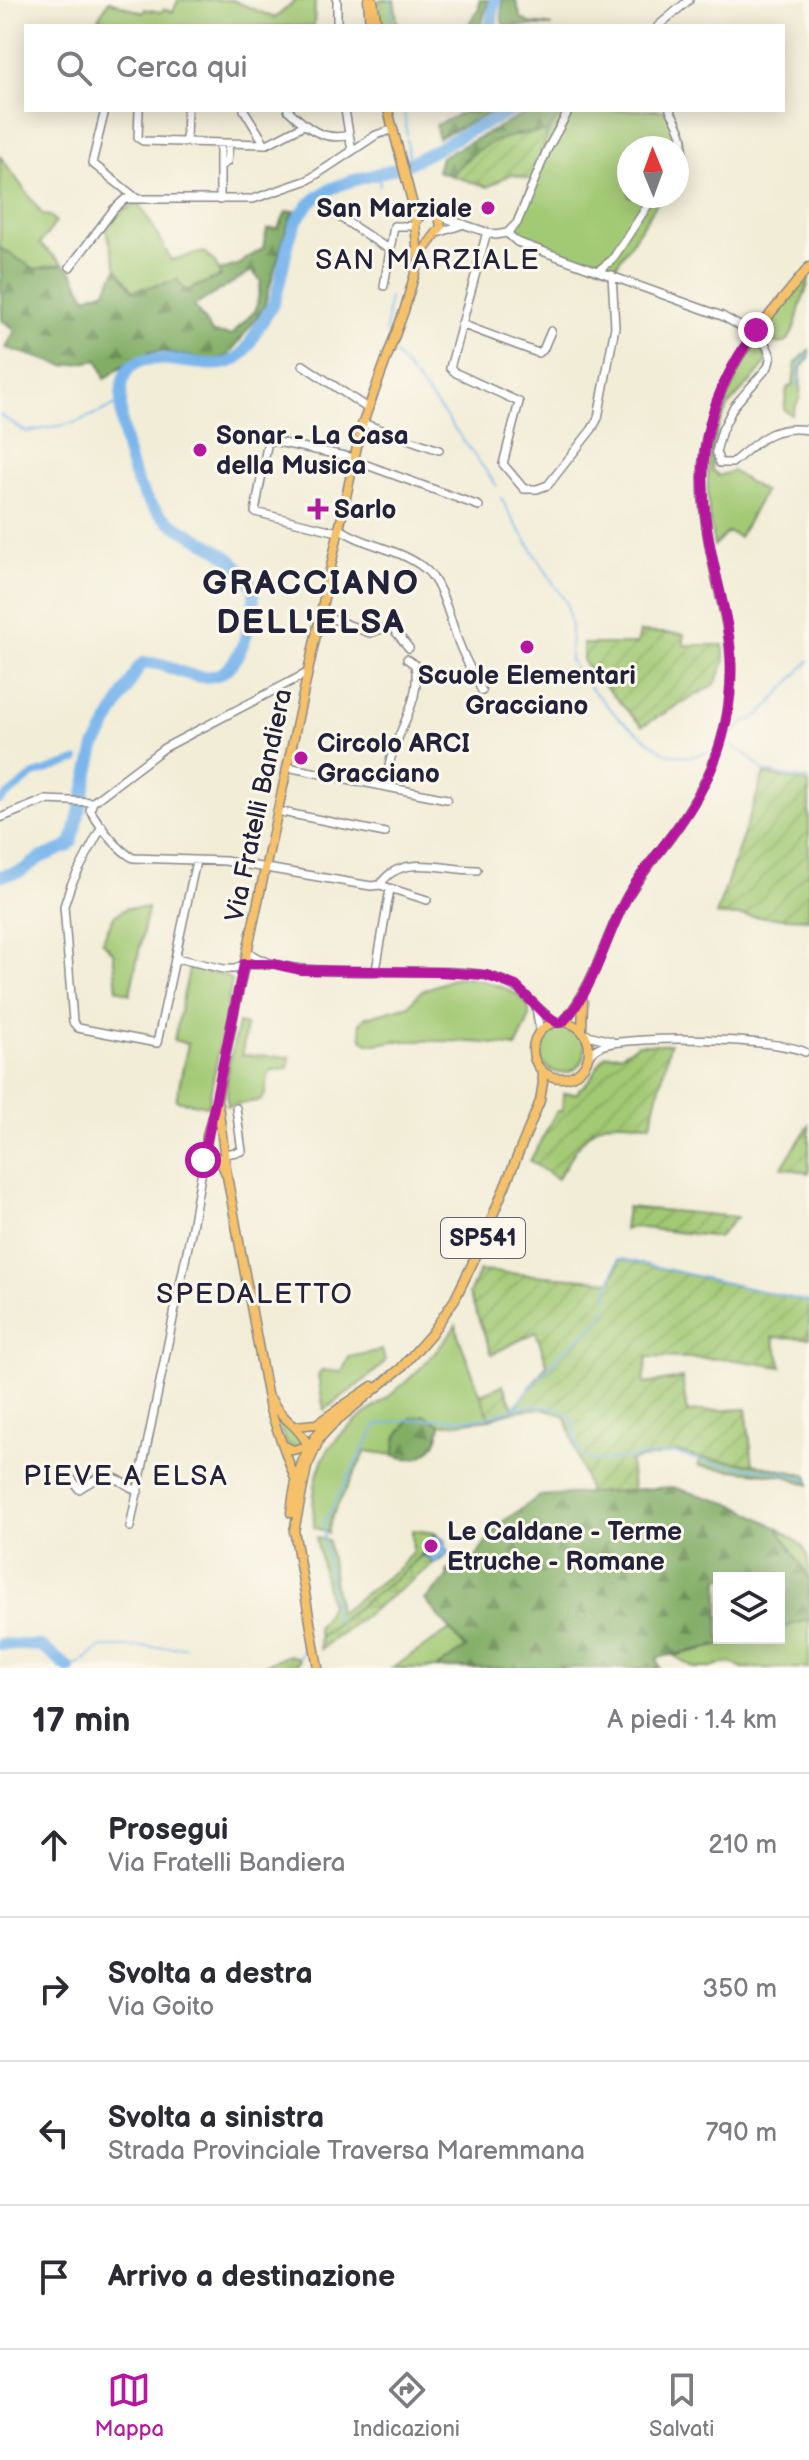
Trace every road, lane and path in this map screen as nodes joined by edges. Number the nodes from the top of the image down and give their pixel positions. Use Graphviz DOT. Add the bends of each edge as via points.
graph roads {
  1 [pos="337,0"];
  2 [pos="371,0"];
  3 [pos="689,0"];
  4 [pos="337,24"];
  5 [pos="373,24"];
  6 [pos="660,24"];
  7 [pos="105,112"];
  8 [pos="139,112"];
  9 [pos="187,112"];
  10 [pos="245,112"];
  11 [pos="290,112"];
  12 [pos="345,112"];
  13 [pos="388,112"];
  14 [pos="568,112"];
  15 [pos="671,112"];
  16 [pos="304,125"];
  17 [pos="388,131"];
  18 [pos="349,135"];
  19 [pos="682,136"];
  20 [pos="186,142"];
  21 [pos="225,143"];
  22 [pos="265,144"];
  23 [pos="352,151"];
  24 [pos="410,194"];
  25 [pos="136,198"];
  26 [pos="220,200"];
  27 [pos="646,208"];
  28 [pos="335,214"];
  29 [pos="436,214"];
  30 [pos="464,224"];
  31 [pos="416,226"];
  32 [pos="487,232"];
  33 [pos="507,233"];
  34 [pos="436,235"];
  35 [pos="391,248"];
  36 [pos="418,263"];
  37 [pos="70,267"];
  38 [pos="809,267"];
  39 [pos="599,270"];
  40 [pos="612,275"];
  41 [pos="384,286"];
  42 [pos="461,324"];
  43 [pos="551,331"];
  44 [pos="303,365"];
  45 [pos="367,408"];
  46 [pos="362,423"];
  47 [pos="809,430"];
  48 [pos="439,450"];
  49 [pos="354,459"];
  50 [pos="479,506"];
  51 [pos="338,530"];
  52 [pos="320,614"];
  53 [pos="409,648"];
  54 [pos="407,659"];
  55 [pos="307,673"];
  56 [pos="482,691"];
  57 [pos="287,767"];
  58 [pos="385,786"];
  59 [pos="447,799"];
  60 [pos="89,802"];
  61 [pos="277,811"];
  62 [pos="0,818"];
  63 [pos="102,826"];
  64 [pos="385,833"];
  65 [pos="196,861"];
  66 [pos="265,867"];
  67 [pos="477,870"];
  68 [pos="380,885"];
  69 [pos="390,889"];
  70 [pos="427,900"];
  71 [pos="247,950"];
  72 [pos="176,958"];
  73 [pos="244,964"];
  74 [pos="274,964"];
  75 [pos="224,969"];
  76 [pos="376,970"];
  77 [pos="240,983"];
  78 [pos="584,996"];
  79 [pos="535,1005"];
  80 [pos="560,1022"];
  81 [pos="583,1032"];
  82 [pos="540,1033"];
  83 [pos="621,1042"];
  84 [pos="805,1052"];
  85 [pos="589,1055"];
  86 [pos="541,1069"];
  87 [pos="562,1078"];
  88 [pos="217,1099"];
  89 [pos="540,1101"];
  90 [pos="236,1108"];
  91 [pos="208,1130"];
  92 [pos="221,1130"];
  93 [pos="209,1150"];
  94 [pos="225,1151"];
  95 [pos="227,1176"];
  96 [pos="406,1362"];
  97 [pos="372,1386"];
  98 [pos="267,1391"];
  99 [pos="342,1417"];
  100 [pos="295,1426"];
  101 [pos="282,1444"];
  102 [pos="308,1446"];
  103 [pos="71,1478"];
  104 [pos="299,1483"];
  105 [pos="138,1492"];
  106 [pos="130,1527"];
  107 [pos="318,1668"];
  1 -- 4 [label="street"];
  2 -- 5 [label="main road"];
  3 -- 6 [label="street"];
  7 -- 25 [label="street" via="92,163"];
  8 -- 20 [label="street" via="139,139"];
  9 -- 20 [label="street"];
  10 -- 22 [label="street"];
  11 -- 16 [label="street"];
  12 -- 18 [label="street"];
  13 -- 24 [label="main road, Via Fratelli Bandiera"];
  14 -- 33 [label="street"];
  15 -- 19 [label="street"];
  16 -- 18 [label="street" via="327,137"];
  16 -- 22 [label="street"];
  17 -- 23 [label="street"];
  18 -- 23 [label="street"];
  20 -- 21 [label="street"];
  21 -- 22 [label="street"];
  21 -- 26 [label="street"];
  23 -- 26 [label="street" via="295,185 250,199"];
  24 -- 29 [label="main road"];
  24 -- 31 [label="main road, Via Fratelli Bandiera"];
  25 -- 26 [label="street"];
  25 -- 37 [label="street" via="117,206"];
  27 -- 39 [label="street" via="612,260"];
  28 -- 35 [label="street"];
  29 -- 30 [label="street"];
  29 -- 31 [label="main road" via="422,213"];
  29 -- 34 [label="main road, Via Fratelli Bandiera" via="441,227"];
  30 -- 32 [label="street"];
  30 -- 34 [label="street"];
  31 -- 34 [label="main road" via="422,236"];
  31 -- 35 [label="street" via="395,225"];
  31 -- 36 [label="main road, Via Fratelli Bandiera"];
  32 -- 33 [label="street"];
  32 -- 42 [label="street"];
  33 -- 39 [label="street" via="517,242"];
  34 -- 36 [label="main road, Via Fratelli Bandiera"];
  35 -- 41 [label="street"];
  36 -- 45 [label="main road, Via Fratelli Bandiera"];
  38 -- 78 [label="main road, bridge" via="740,355 725,381 705,441 705,525 731,655 722,741 700,793 625,900"];
  39 -- 40 [label="street"];
  40 -- 42 [label="street" via="615,327 597,420 544,487 522,488 504,466 519,402 451,369"];
  40 -- 47 [label="street" via="727,318 767,347 768,367 725,421 716,449 720,463 732,463 770,433"];
  42 -- 43 [label="street" via="538,353"];
  44 -- 45 [label="street"];
  45 -- 46 [label="main road, Via Fratelli Bandiera"];
  46 -- 48 [label="street"];
  46 -- 49 [label="main road, Via Fratelli Bandiera"];
  49 -- 50 [label="street"];
  49 -- 51 [label="main road, Via Fratelli Bandiera"];
  49 -- 51 [label="street" via="268,440 254,511"];
  51 -- 52 [label="main road, Via Fratelli Bandiera"];
  51 -- 56 [label="street" via="428,571"];
  52 -- 53 [label="street" via="370,633 391,626"];
  52 -- 55 [label="main road, Via Fratelli Bandiera"];
  54 -- 58 [label="street" via="415,665 416,689"];
  55 -- 57 [label="main road, Via Fratelli Bandiera"];
  55 -- 60 [label="street" via="164,748"];
  57 -- 58 [label="street"];
  57 -- 61 [label="main road, Via Fratelli Bandiera"];
  58 -- 59 [label="street"];
  60 -- 62 [label="street" via="43,801"];
  60 -- 63 [label="street"];
  61 -- 64 [label="street"];
  61 -- 66 [label="main road, Via Fratelli Bandiera"];
  63 -- 65 [label="street" via="133,858"];
  63 -- 72 [label="street" via="64,906 74,1024 156,1044"];
  65 -- 66 [label="street"];
  65 -- 72 [label="street"];
  66 -- 68 [label="street"];
  66 -- 71 [label="main road, Via Fratelli Bandiera"];
  67 -- 68 [label="street" via="400,868 389,872"];
  68 -- 69 [label="street"];
  69 -- 70 [label="street"];
  69 -- 76 [label="street"];
  71 -- 73 [label="main road, Via Fratelli Bandiera"];
  71 -- 74 [label="street"];
  72 -- 75 [label="street"];
  73 -- 74 [label="street"];
  73 -- 75 [label="street"];
  73 -- 77 [label="main road, Via Fratelli Bandiera"];
  74 -- 76 [label="street" via="300,970"];
  75 -- 77 [label="street"];
  76 -- 79 [label="street" via="486,975 516,986"];
  77 -- 88 [label="main road, Via Fratelli Bandiera"];
  78 -- 80 [label="main road"];
  78 -- 81 [label="main road"];
  79 -- 80 [label="street"];
  79 -- 82 [label="street"];
  80 -- 81 [label="main road"];
  80 -- 82 [label="main road"];
  81 -- 83 [label="street"];
  81 -- 85 [label="main road"];
  82 -- 86 [label="main road, SP541" via="534,1055"];
  83 -- 84 [label="street" via="748,1042"];
  83 -- 85 [label="street"];
  85 -- 87 [label="main road, SP541" via="579,1071"];
  86 -- 87 [label="main road"];
  86 -- 89 [label="main road, SP541"];
  87 -- 89 [label="main road, SP541"];
  88 -- 91 [label="main road, Via Fratelli Bandiera"];
  88 -- 92 [label="main road, Via Fratelli Bandiera"];
  89 -- 96 [label="main road, SP541" via="460,1290"];
  90 -- 94 [label="street" via="242,1151"];
  91 -- 92 [label="main road"];
  91 -- 93 [label="main road, Via Fratelli Bandiera"];
  92 -- 94 [label="main road, Via Fratelli Bandiera"];
  93 -- 94 [label="main road"];
  93 -- 95 [label="main road, Via Fratelli Bandiera"];
  93 -- 105 [label="street"];
  94 -- 95 [label="main road, Via Fratelli Bandiera"];
  95 -- 98 [label="main road, Via Fratelli Bandiera"];
  96 -- 97 [label="main road, SP541"];
  96 -- 99 [label="main road, SP541"];
  97 -- 100 [label="main road" via="316,1424"];
  97 -- 102 [label="main road, SP541" via="325,1423"];
  98 -- 100 [label="main road, Via Fratelli Bandiera" via="280,1414"];
  98 -- 101 [label="main road, Via Fratelli Bandiera"];
  99 -- 102 [label="main road"];
  99 -- 104 [label="main road, SP541" via="317,1444"];
  100 -- 102 [label="main road, Via Fratelli Bandiera"];
  101 -- 102 [label="main road" via="293,1450"];
  101 -- 104 [label="main road, Via Fratelli Bandiera"];
  102 -- 104 [label="main road, SP541"];
  103 -- 105 [label="street" via="79,1489 111,1475"];
  104 -- 107 [label="main road, SP541" via="294,1527"];
  105 -- 106 [label="street"];
}
